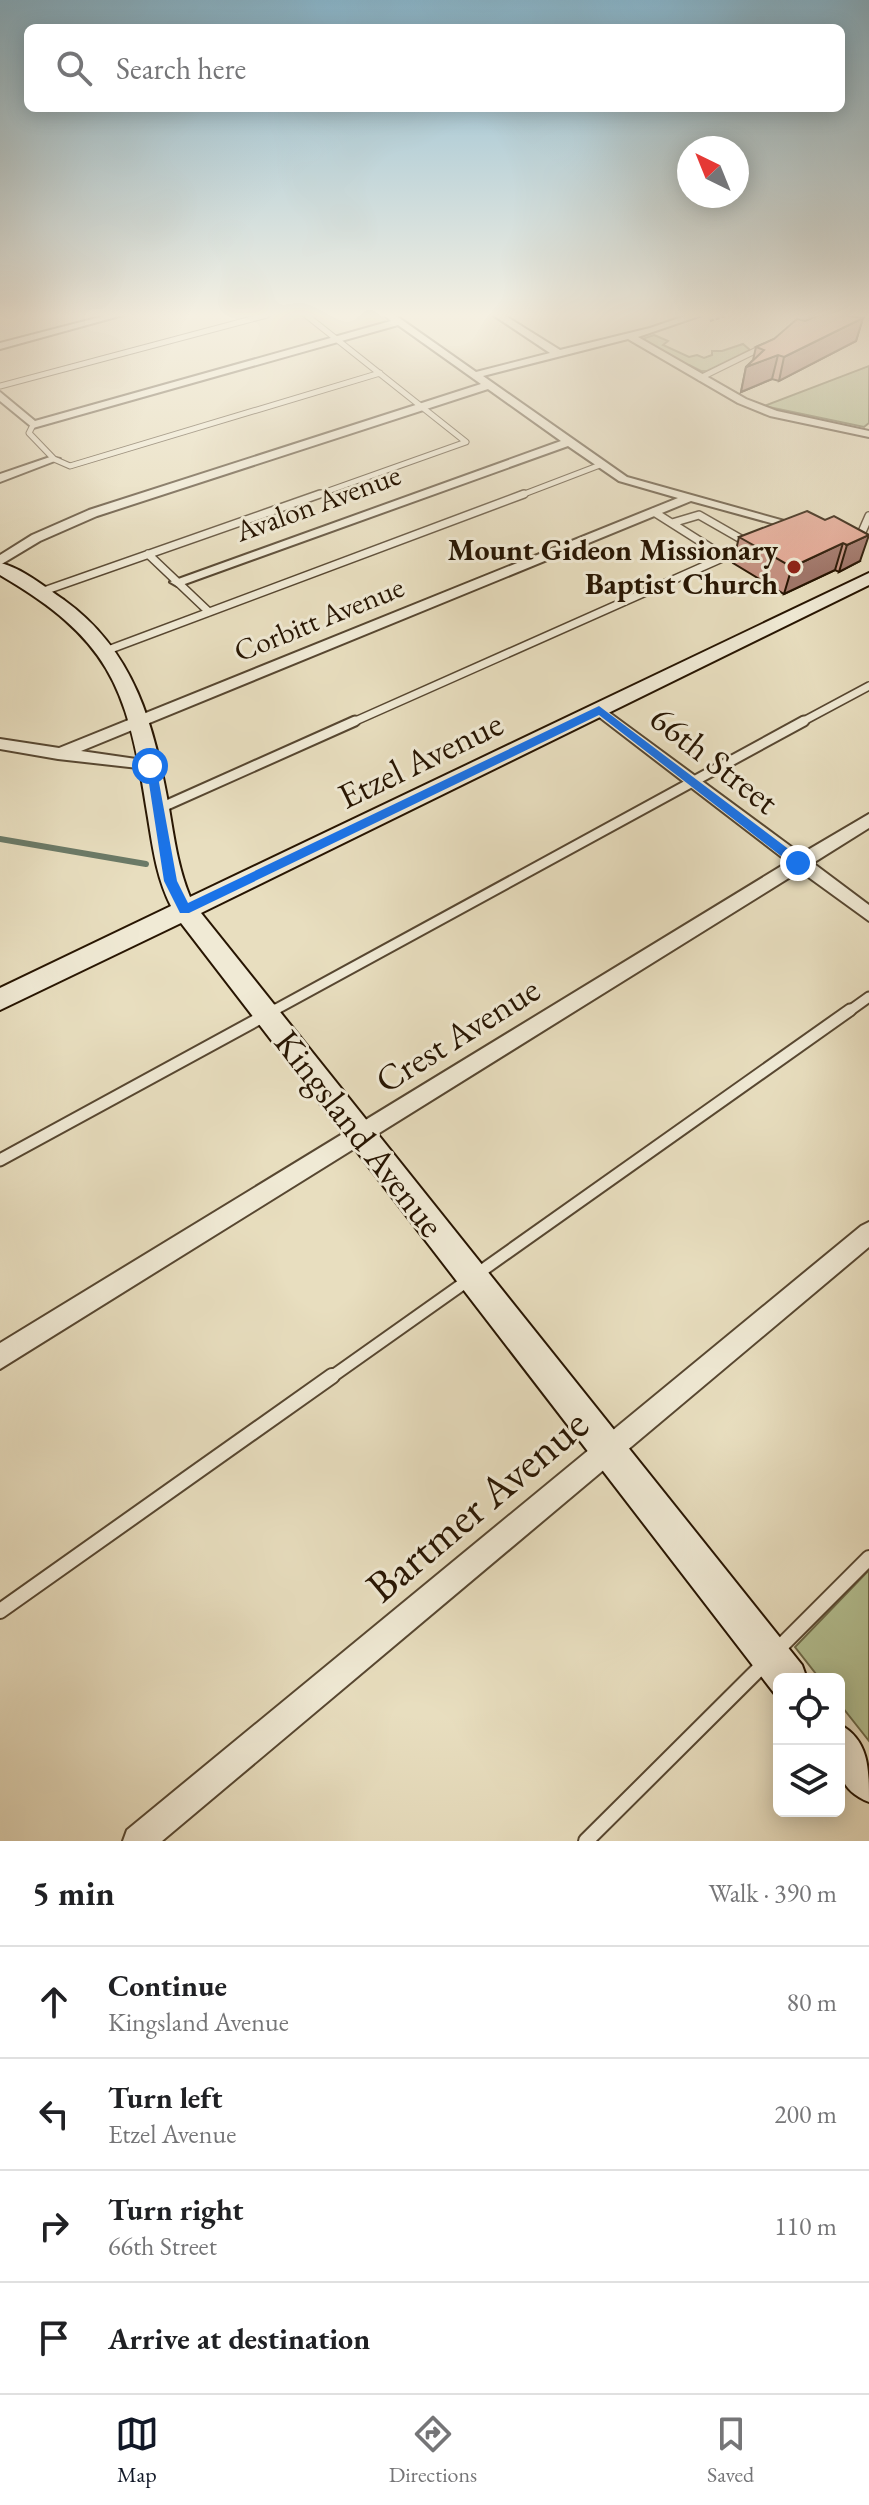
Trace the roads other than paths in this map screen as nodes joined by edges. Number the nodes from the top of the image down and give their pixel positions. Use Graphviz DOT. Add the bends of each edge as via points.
graph roads {
  1 [pos="118,401"];
  2 [pos="287,401"];
  3 [pos="415,401"];
  4 [pos="441,401"];
  5 [pos="511,401"];
  6 [pos="742,401"];
  7 [pos="5,407"];
  8 [pos="423,407"];
  9 [pos="33,425"];
  10 [pos="869,434"];
  11 [pos="568,442"];
  12 [pos="54,459"];
  13 [pos="600,465"];
  14 [pos="0,478"];
  15 [pos="690,497"];
  16 [pos="654,512"];
  17 [pos="869,516"];
  18 [pos="672,523"];
  19 [pos="796,528"];
  20 [pos="763,540"];
  21 [pos="857,541"];
  22 [pos="752,545"];
  23 [pos="148,554"];
  24 [pos="725,557"];
  25 [pos="4,571"];
  26 [pos="869,578"];
  27 [pos="177,582"];
  28 [pos="41,592"];
  29 [pos="209,612"];
  30 [pos="108,650"];
  31 [pos="869,686"];
  32 [pos="599,710"];
  33 [pos="142,719"];
  34 [pos="0,744"];
  35 [pos="58,754"];
  36 [pos="150,766"];
  37 [pos="690,782"];
  38 [pos="158,809"];
  39 [pos="869,820"];
  40 [pos="798,863"];
  41 [pos="185,910"];
  42 [pos="869,914"];
  43 [pos="869,997"];
  44 [pos="0,1000"];
  45 [pos="266,1014"];
  46 [pos="361,1134"];
  47 [pos="0,1160"];
  48 [pos="869,1233"];
  49 [pos="474,1276"];
  50 [pos="0,1357"];
  51 [pos="610,1449"];
  52 [pos="869,1558"];
  53 [pos="0,1611"];
  54 [pos="780,1668"];
  55 [pos="840,1745"];
  56 [pos="869,1782"];
  57 [pos="138,1841"];
  58 [pos="586,1841"];
  1 -- 9 [label="street"];
  2 -- 12 [label="lane" via="70,466"];
  3 -- 8 [label="lane"];
  4 -- 8 [label="street"];
  5 -- 11 [label="street"];
  6 -- 10 [label="street" via="774,414"];
  7 -- 9 [label="street"];
  8 -- 23 [label="lane" via="465,440 464,445"];
  8 -- 25 [label="street" via="93,513 36,538"];
  9 -- 12 [label="lane" via="29,433"];
  11 -- 13 [label="street"];
  11 -- 27 [label="street, Avalon Avenue"];
  12 -- 14 [label="street"];
  13 -- 15 [label="street" via="623,479"];
  13 -- 29 [label="lane"];
  15 -- 16 [label="street, Corbitt Avenue"];
  15 -- 19 [label="street"];
  16 -- 18 [label="lane"];
  16 -- 33 [label="street, Corbitt Avenue"];
  17 -- 21 [label="lane"];
  18 -- 22 [label="lane" via="699,515"];
  18 -- 24 [label="lane"];
  20 -- 22 [label="lane"];
  22 -- 24 [label="lane"];
  23 -- 27 [label="lane"];
  23 -- 28 [label="lane"];
  24 -- 38 [label="lane"];
  25 -- 28 [label="street, Kingsland Avenue"];
  26 -- 32 [label="street, Etzel Avenue"];
  27 -- 29 [label="lane"];
  28 -- 30 [label="street, Kingsland Avenue" via="87,625"];
  29 -- 30 [label="lane"];
  30 -- 33 [label="street, Kingsland Avenue"];
  31 -- 37 [label="lane"];
  32 -- 37 [label="street, 66th Street"];
  32 -- 41 [label="street, Etzel Avenue"];
  33 -- 35 [label="street, Corbitt Avenue"];
  33 -- 36 [label="street, Kingsland Avenue"];
  34 -- 35 [label="street"];
  35 -- 36 [label="street"];
  36 -- 38 [label="street, Kingsland Avenue"];
  37 -- 40 [label="street, 66th Street"];
  37 -- 45 [label="lane"];
  38 -- 41 [label="street, Kingsland Avenue" via="171,881"];
  39 -- 40 [label="street, Crest Avenue"];
  40 -- 42 [label="street, 66th Street"];
  40 -- 46 [label="street, Crest Avenue"];
  41 -- 44 [label="street, Etzel Avenue"];
  41 -- 45 [label="street, Kingsland Avenue"];
  43 -- 49 [label="lane"];
  45 -- 46 [label="street, Kingsland Avenue"];
  45 -- 47 [label="lane"];
  46 -- 49 [label="street, Kingsland Avenue"];
  46 -- 50 [label="street, Crest Avenue"];
  48 -- 51 [label="street, Bartmer Avenue"];
  49 -- 51 [label="street, Kingsland Avenue"];
  49 -- 53 [label="lane"];
  51 -- 54 [label="street, Kingsland Avenue"];
  51 -- 57 [label="street, Bartmer Avenue"];
  52 -- 54 [label="lane"];
  54 -- 58 [label="lane"];
  55 -- 56 [label="street"];
}
